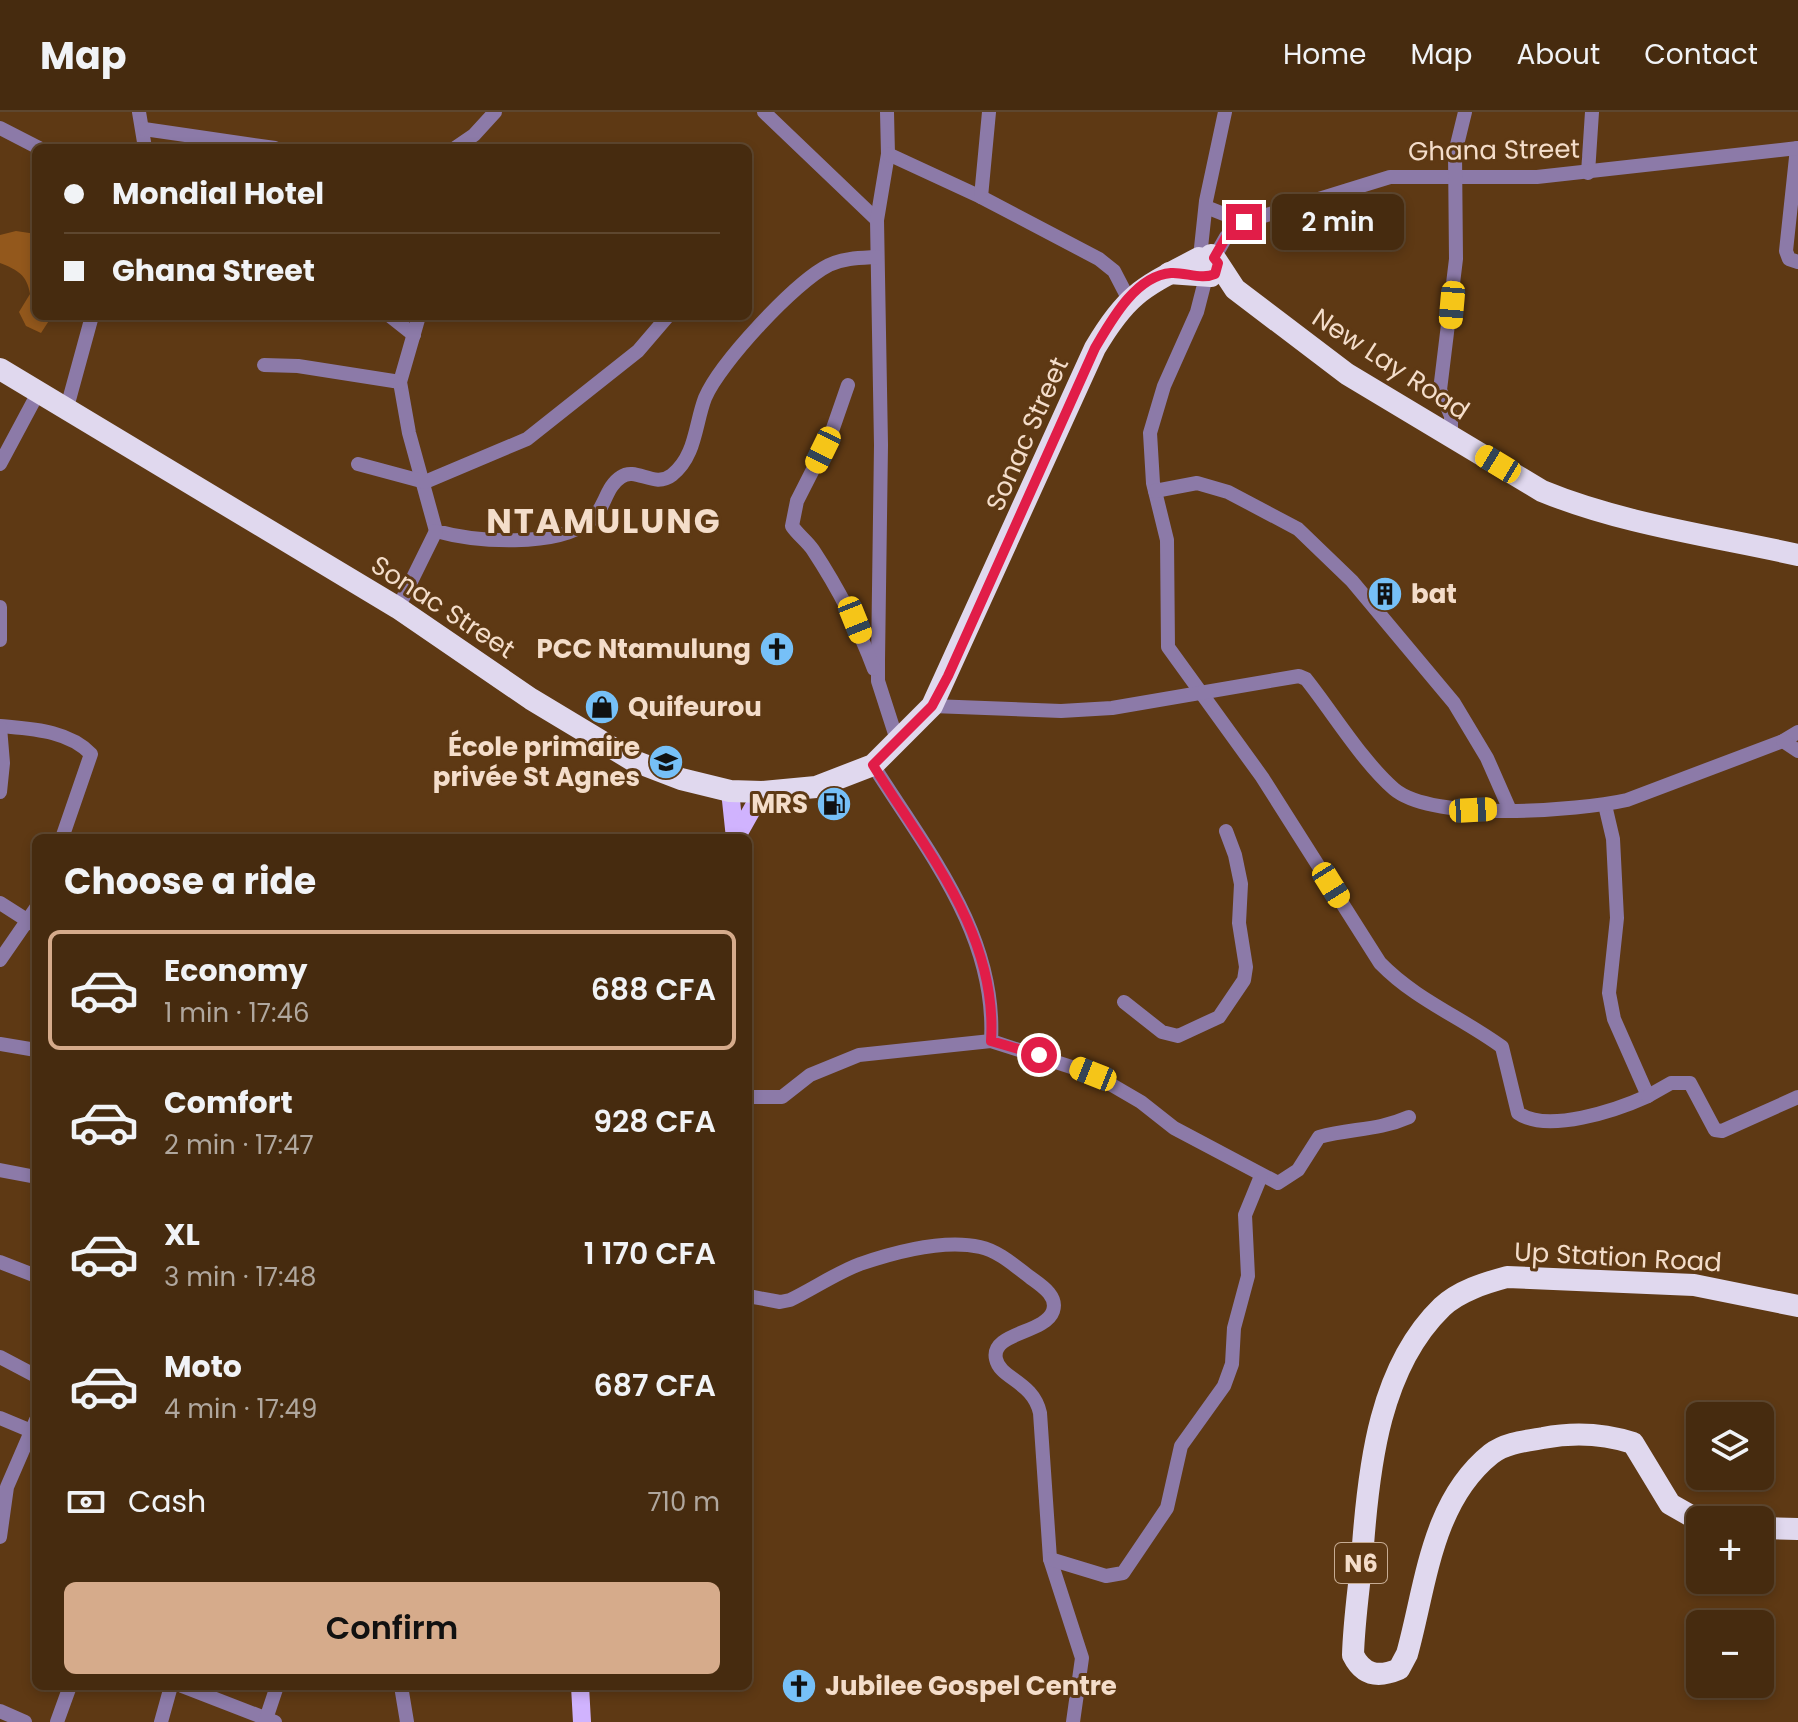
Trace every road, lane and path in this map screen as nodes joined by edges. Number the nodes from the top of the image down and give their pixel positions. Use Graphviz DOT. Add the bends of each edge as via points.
graph roads {
  1 [pos="139,112"];
  2 [pos="495,112"];
  3 [pos="764,112"];
  4 [pos="887,112"];
  5 [pos="989,112"];
  6 [pos="1225,112"];
  7 [pos="1465,112"];
  8 [pos="1592,112"];
  9 [pos="0,128"];
  10 [pos="144,129"];
  11 [pos="476,142"];
  12 [pos="32,144"];
  13 [pos="145,144"];
  14 [pos="255,144"];
  15 [pos="1797,148"];
  16 [pos="888,154"];
  17 [pos="1588,173"];
  18 [pos="1454,178"];
  19 [pos="981,197"];
  20 [pos="1206,204"];
  21 [pos="877,220"];
  22 [pos="1244,222"];
  23 [pos="877,257"];
  24 [pos="1798,262"];
  25 [pos="1207,265"];
  26 [pos="1128,298"];
  27 [pos="91,320"];
  28 [pos="395,320"];
  29 [pos="418,320"];
  30 [pos="665,320"];
  31 [pos="414,335"];
  32 [pos="264,365"];
  33 [pos="0,369"];
  34 [pos="400,382"];
  35 [pos="848,385"];
  36 [pos="38,393"];
  37 [pos="66,411"];
  38 [pos="1451,436"];
  39 [pos="0,464"];
  40 [pos="358,464"];
  41 [pos="425,482"];
  42 [pos="1155,491"];
  43 [pos="436,531"];
  44 [pos="1798,555"];
  45 [pos="0,607"];
  46 [pos="398,608"];
  47 [pos="0,640"];
  48 [pos="878,681"];
  49 [pos="1204,694"];
  50 [pos="932,706"];
  51 [pos="0,727"];
  52 [pos="1798,732"];
  53 [pos="897,740"];
  54 [pos="1783,741"];
  55 [pos="1798,751"];
  56 [pos="873,765"];
  57 [pos="730,791"];
  58 [pos="0,792"];
  59 [pos="762,792"];
  60 [pos="1605,805"];
  61 [pos="1509,808"];
  62 [pos="1226,831"];
  63 [pos="63,834"];
  64 [pos="735,834"];
  65 [pos="738,834"];
  66 [pos="0,903"];
  67 [pos="32,924"];
  68 [pos="0,960"];
  69 [pos="1124,1002"];
  70 [pos="991,1041"];
  71 [pos="0,1044"];
  72 [pos="32,1049"];
  73 [pos="1648,1096"];
  74 [pos="752,1097"];
  75 [pos="1798,1097"];
  76 [pos="1409,1117"];
  77 [pos="0,1170"];
  78 [pos="32,1176"];
  79 [pos="1261,1176"];
  80 [pos="0,1262"];
  81 [pos="32,1274"];
  82 [pos="752,1296"];
  83 [pos="1798,1306"];
  84 [pos="0,1357"];
  85 [pos="32,1374"];
  86 [pos="0,1418"];
  87 [pos="32,1428"];
  88 [pos="32,1435"];
  89 [pos="1686,1513"];
  90 [pos="1774,1528"];
  91 [pos="1798,1529"];
  92 [pos="0,1537"];
  93 [pos="1050,1559"];
  94 [pos="69,1690"];
  95 [pos="170,1690"];
  96 [pos="192,1690"];
  97 [pos="276,1690"];
  98 [pos="402,1690"];
  99 [pos="580,1690"];
  100 [pos="0,1711"];
  101 [pos="268,1721"];
  102 [pos="25,1722"];
  103 [pos="57,1722"];
  104 [pos="161,1722"];
  105 [pos="407,1722"];
  106 [pos="582,1722"];
  107 [pos="1073,1722"];
  1 -- 10 [label="street"];
  2 -- 11 [label="street"];
  3 -- 21 [label="street"];
  4 -- 16 [label="street"];
  5 -- 19 [label="street"];
  6 -- 20 [label="street"];
  7 -- 18 [label="street"];
  8 -- 17 [label="street"];
  9 -- 12 [label="street"];
  10 -- 13 [label="street"];
  10 -- 14 [label="street"];
  15 -- 17 [label="street, Ghana Street"];
  15 -- 24 [label="street" via="1786,251"];
  16 -- 19 [label="street"];
  16 -- 21 [label="street"];
  17 -- 18 [label="street, Ghana Street"];
  18 -- 22 [label="street, Ghana Street" via="1379,179"];
  18 -- 38 [label="street" via="1456,259 1440,390 1451,416"];
  19 -- 26 [label="street" via="1099,259 1114,271"];
  20 -- 22 [label="street"];
  20 -- 25 [label="street"];
  21 -- 23 [label="street"];
  22 -- 25 [label="street"];
  23 -- 43 [label="street" via="826,266 751,337 711,385 689,452 670,477 658,482 628,473 621,476 596,516 557,536 465,539"];
  23 -- 48 [label="street"];
  25 -- 26 [label="highway, Sonac Street" via="1168,273"];
  25 -- 38 [label="highway, New Lay Road" via="1347,374"];
  25 -- 42 [label="street" via="1197,312 1150,433"];
  26 -- 50 [label="highway, Sonac Street" via="1095,348"];
  27 -- 37 [label="street"];
  28 -- 31 [label="street"];
  29 -- 31 [label="street"];
  30 -- 41 [label="street" via="638,351 527,439"];
  31 -- 34 [label="street"];
  32 -- 34 [label="street"];
  33 -- 36 [label="highway, Sonac Street"];
  34 -- 41 [label="street"];
  35 -- 48 [label="street" via="831,434 797,501 792,526 837,587"];
  36 -- 37 [label="highway, Sonac Street"];
  36 -- 39 [label="street"];
  37 -- 46 [label="highway, Sonac Street"];
  38 -- 44 [label="highway, New Lay Road" via="1542,491 1572,503"];
  40 -- 41 [label="street"];
  41 -- 43 [label="street"];
  42 -- 49 [label="street" via="1167,540 1168,647"];
  42 -- 61 [label="street" via="1197,483 1228,492 1298,529 1352,581 1454,703"];
  43 -- 46 [label="street"];
  45 -- 47 [label="street"];
  46 -- 57 [label="highway, Sonac Street" via="531,699 634,761"];
  48 -- 53 [label="street"];
  49 -- 50 [label="street" via="1061,711"];
  49 -- 61 [label="street" via="1299,676 1409,799 1452,810"];
  49 -- 73 [label="street" via="1380,963 1411,991 1502,1047 1518,1113 1544,1124"];
  50 -- 53 [label="highway, Sonac Street"];
  51 -- 58 [label="street"];
  51 -- 63 [label="street" via="40,729 81,744 91,754"];
  52 -- 54 [label="street"];
  53 -- 56 [label="highway, Sonac Street"];
  54 -- 55 [label="street"];
  54 -- 60 [label="street"];
  56 -- 59 [label="highway, Sonac Street" via="816,787"];
  56 -- 70 [label="street" via="961,902 989,984"];
  57 -- 59 [label="highway, Sonac Street"];
  57 -- 64 [label="main road"];
  59 -- 65 [label="main road"];
  60 -- 61 [label="street"];
  60 -- 73 [label="street" via="1613,839 1617,918 1609,993 1614,1019"];
  62 -- 69 [label="street" via="1241,884 1244,980 1219,1017 1178,1036 1162,1032"];
  66 -- 67 [label="street"];
  67 -- 68 [label="street"];
  70 -- 74 [label="street" via="859,1055 810,1075 782,1097"];
  70 -- 79 [label="street" via="1093,1074 1174,1128"];
  71 -- 72 [label="street"];
  73 -- 75 [label="street" via="1671,1083 1690,1083 1715,1130 1722,1131"];
  76 -- 79 [label="street" via="1377,1130 1319,1137 1287,1179 1273,1182"];
  77 -- 78 [label="street"];
  79 -- 93 [label="street" via="1245,1215 1248,1276 1234,1328 1232,1364 1224,1386 1181,1446 1161,1518 1123,1573 1106,1576"];
  80 -- 81 [label="street"];
  82 -- 93 [label="street" via="790,1300 860,1264 943,1245 982,1247 1047,1289 1053,1311 1046,1321 1002,1342 996,1359 1037,1400"];
  83 -- 89 [label="highway, Up Station Road / N6" via="1694,1285 1507,1277 1481,1284 1443,1306 1400,1369 1379,1430 1364,1512 1353,1655 1360,1668 1374,1674 1399,1669 1448,1507 1492,1453 1512,1444 1569,1433 1633,1443 1670,1504"];
  84 -- 85 [label="street"];
  86 -- 87 [label="street"];
  88 -- 92 [label="street" via="7,1487"];
  90 -- 91 [label="highway"];
  93 -- 107 [label="street" via="1082,1658"];
  94 -- 103 [label="street"];
  95 -- 104 [label="street"];
  96 -- 101 [label="street"];
  97 -- 101 [label="street"];
  98 -- 105 [label="street"];
  99 -- 106 [label="main road"];
  100 -- 102 [label="street"];
}
